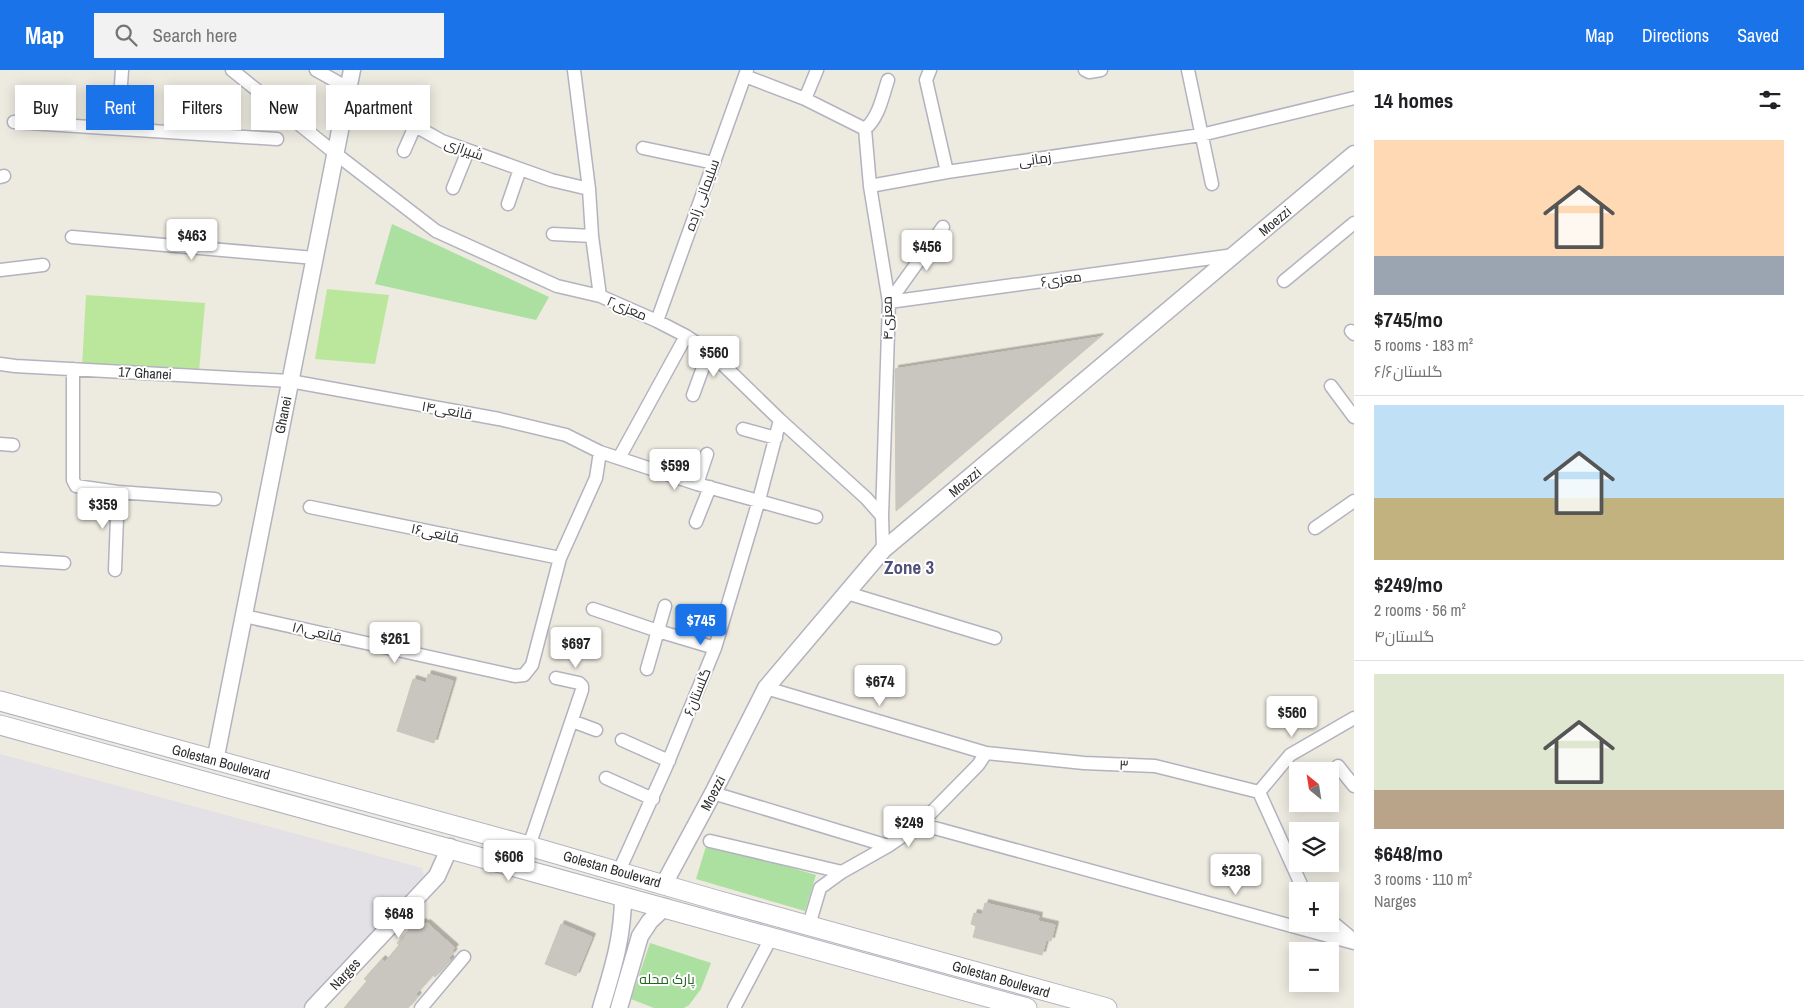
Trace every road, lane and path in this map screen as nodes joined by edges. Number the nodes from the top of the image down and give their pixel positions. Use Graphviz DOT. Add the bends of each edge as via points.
graph roads {
  1 [pos="122,70"];
  2 [pos="232,70"];
  3 [pos="316,70"];
  4 [pos="352,70"];
  5 [pos="574,70"];
  6 [pos="817,70"];
  7 [pos="930,70"];
  8 [pos="1085,70"];
  9 [pos="1188,70"];
  10 [pos="1100,71"];
  11 [pos="746,73"];
  12 [pos="888,80"];
  13 [pos="121,85"];
  14 [pos="344,85"];
  15 [pos="350,85"];
  16 [pos="805,98"];
  17 [pos="1354,98"];
  18 [pos="14,122"];
  19 [pos="86,126"];
  20 [pos="865,129"];
  21 [pos="147,130"];
  22 [pos="341,130"];
  23 [pos="412,130"];
  24 [pos="421,130"];
  25 [pos="1201,135"];
  26 [pos="277,139"];
  27 [pos="643,148"];
  28 [pos="404,151"];
  29 [pos="468,151"];
  30 [pos="336,154"];
  31 [pos="1354,154"];
  32 [pos="714,163"];
  33 [pos="520,169"];
  34 [pos="947,172"];
  35 [pos="1212,184"];
  36 [pos="870,186"];
  37 [pos="453,188"];
  38 [pos="589,189"];
  39 [pos="508,204"];
  40 [pos="1354,223"];
  41 [pos="943,227"];
  42 [pos="552,234"];
  43 [pos="592,236"];
  44 [pos="72,237"];
  45 [pos="1234,256"];
  46 [pos="315,258"];
  47 [pos="43,265"];
  48 [pos="0,270"];
  49 [pos="1284,281"];
  50 [pos="600,296"];
  51 [pos="889,302"];
  52 [pos="658,321"];
  53 [pos="686,336"];
  54 [pos="709,351"];
  55 [pos="0,364"];
  56 [pos="73,369"];
  57 [pos="290,381"];
  58 [pos="1331,386"];
  59 [pos="693,395"];
  60 [pos="1354,417"];
  61 [pos="780,420"];
  62 [pos="743,429"];
  63 [pos="776,438"];
  64 [pos="600,452"];
  65 [pos="707,454"];
  66 [pos="620,458"];
  67 [pos="704,485"];
  68 [pos="118,492"];
  69 [pos="216,499"];
  70 [pos="759,500"];
  71 [pos="1354,501"];
  72 [pos="310,507"];
  73 [pos="882,516"];
  74 [pos="816,517"];
  75 [pos="696,522"];
  76 [pos="1315,528"];
  77 [pos="884,550"];
  78 [pos="560,558"];
  79 [pos="0,559"];
  80 [pos="64,562"];
  81 [pos="115,570"];
  82 [pos="847,592"];
  83 [pos="665,606"];
  84 [pos="593,609"];
  85 [pos="244,616"];
  86 [pos="658,631"];
  87 [pos="995,638"];
  88 [pos="715,648"];
  89 [pos="647,669"];
  90 [pos="556,678"];
  91 [pos="766,688"];
  92 [pos="0,701"];
  93 [pos="1354,718"];
  94 [pos="572,721"];
  95 [pos="0,724"];
  96 [pos="596,730"];
  97 [pos="622,740"];
  98 [pos="986,753"];
  99 [pos="669,760"];
  100 [pos="214,761"];
  101 [pos="1339,767"];
  102 [pos="606,778"];
  103 [pos="1354,786"];
  104 [pos="1259,792"];
  105 [pos="713,793"];
  106 [pos="653,799"];
  107 [pos="920,824"];
  108 [pos="710,841"];
  109 [pos="529,846"];
  110 [pos="888,846"];
  111 [pos="450,847"];
  112 [pos="618,871"];
  113 [pos="842,872"];
  114 [pos="1300,882"];
  115 [pos="664,884"];
  116 [pos="623,896"];
  117 [pos="665,907"];
  118 [pos="753,910"];
  119 [pos="809,925"];
  120 [pos="1339,928"];
  121 [pos="748,931"];
  122 [pos="771,938"];
  123 [pos="1354,941"];
  124 [pos="619,948"];
  125 [pos="636,952"];
  126 [pos="464,957"];
  127 [pos="313,1008"];
  128 [pos="422,1008"];
  129 [pos="601,1008"];
  130 [pos="619,1008"];
  131 [pos="734,1008"];
  132 [pos="1027,1008"];
  133 [pos="1107,1008"];
  1 -- 13 [label="street"];
  2 -- 30 [label="street, ۲معزی"];
  3 -- 14 [label="street, شیرازی"];
  4 -- 15 [label="street, Ghanei"];
  5 -- 38 [label="street"];
  6 -- 16 [label="street"];
  7 -- 34 [label="street" via="926,80"];
  8 -- 10 [label="street"];
  9 -- 25 [label="street"];
  11 -- 16 [label="street"];
  11 -- 32 [label="street, سلیمانی زاده"];
  12 -- 20 [label="street" via="879,109"];
  16 -- 20 [label="street"];
  17 -- 25 [label="street, زمانی"];
  18 -- 19 [label="street"];
  20 -- 36 [label="street, ۴معزی"];
  21 -- 26 [label="street"];
  22 -- 30 [label="street, Ghanei"];
  23 -- 28 [label="street"];
  24 -- 29 [label="street, شیرازی"];
  25 -- 34 [label="street, زمانی"];
  25 -- 35 [label="street"];
  27 -- 32 [label="street"];
  29 -- 33 [label="street, شیرازی"];
  29 -- 37 [label="street"];
  30 -- 46 [label="street, Ghanei"];
  30 -- 50 [label="street, ۲معزی" via="436,231 557,286"];
  31 -- 45 [label="street, Moezzi"];
  32 -- 52 [label="street, سلیمانی زاده"];
  33 -- 38 [label="street, شیرازی"];
  33 -- 39 [label="street"];
  34 -- 36 [label="street, زمانی"];
  36 -- 51 [label="street, ۴معزی"];
  38 -- 43 [label="street"];
  40 -- 49 [label="street"];
  41 -- 51 [label="street"];
  42 -- 43 [label="street"];
  43 -- 50 [label="street"];
  44 -- 46 [label="street"];
  45 -- 51 [label="street, ۶معزی"];
  45 -- 77 [label="street, Moezzi"];
  46 -- 57 [label="street, Ghanei"];
  47 -- 48 [label="street"];
  50 -- 52 [label="street, ۲معزی"];
  51 -- 73 [label="street, ۴معزی"];
  52 -- 53 [label="street, ۲معزی"];
  53 -- 54 [label="street, ۲معزی"];
  53 -- 66 [label="street"];
  54 -- 59 [label="street"];
  54 -- 61 [label="street, ۲معزی"];
  55 -- 56 [label="street, 17 Ghanei"];
  56 -- 57 [label="street, 17 Ghanei"];
  56 -- 68 [label="street" via="73,480 76,486"];
  57 -- 64 [label="street, ۱۴قانعی" via="499,419 566,436"];
  57 -- 85 [label="street, Ghanei"];
  58 -- 60 [label="street"];
  61 -- 63 [label="street, گلستان۶"];
  61 -- 73 [label="street, ۲معزی"];
  62 -- 63 [label="street"];
  63 -- 70 [label="street, گلستان۶"];
  64 -- 66 [label="street, ۱۴قانعی"];
  64 -- 78 [label="street" via="596,478"];
  65 -- 67 [label="street"];
  66 -- 67 [label="street, ۱۴قانعی"];
  67 -- 70 [label="street, ۱۴قانعی"];
  67 -- 75 [label="street"];
  68 -- 69 [label="street"];
  68 -- 81 [label="street"];
  70 -- 74 [label="street, ۱۴قانعی"];
  70 -- 88 [label="street, گلستان۶"];
  71 -- 76 [label="street"];
  72 -- 78 [label="street, ۱۶قانعی"];
  73 -- 77 [label="street, ۴معزی"];
  77 -- 82 [label="street, Moezzi"];
  78 -- 85 [label="street, ۱۸قانعی" via="532,664 524,675 515,676"];
  79 -- 80 [label="street"];
  82 -- 87 [label="street"];
  82 -- 91 [label="street, Moezzi"];
  83 -- 86 [label="street"];
  84 -- 86 [label="street"];
  85 -- 100 [label="street, Ghanei"];
  86 -- 88 [label="street"];
  86 -- 89 [label="street"];
  88 -- 99 [label="street, گلستان۶"];
  90 -- 94 [label="street" via="582,686"];
  91 -- 98 [label="street, ۳"];
  91 -- 105 [label="street, Moezzi"];
  92 -- 100 [label="main road, Golestan Boulevard"];
  93 -- 104 [label="street" via="1290,755"];
  94 -- 96 [label="street"];
  94 -- 109 [label="street"];
  95 -- 111 [label="main road, Golestan Boulevard"];
  97 -- 99 [label="street"];
  98 -- 104 [label="street, ۳" via="1155,766"];
  98 -- 107 [label="street"];
  99 -- 106 [label="street, گلستان۶"];
  100 -- 109 [label="main road, Golestan Boulevard"];
  101 -- 103 [label="street"];
  102 -- 106 [label="street"];
  104 -- 114 [label="street"];
  105 -- 110 [label="street"];
  105 -- 115 [label="street, Moezzi"];
  106 -- 112 [label="street, گلستان۶"];
  107 -- 110 [label="street"];
  107 -- 123 [label="street"];
  108 -- 113 [label="street"];
  109 -- 112 [label="main road, Golestan Boulevard"];
  110 -- 113 [label="street"];
  111 -- 116 [label="main road, Golestan Boulevard"];
  111 -- 127 [label="street, Narges" via="437,876"];
  112 -- 115 [label="main road, Golestan Boulevard"];
  113 -- 119 [label="street" via="820,888"];
  115 -- 118 [label="main road, Golestan Boulevard"];
  116 -- 117 [label="main road, Golestan Boulevard"];
  116 -- 124 [label="street"];
  117 -- 121 [label="main road, Golestan Boulevard"];
  117 -- 125 [label="street" via="640,936"];
  118 -- 119 [label="main road, Golestan Boulevard"];
  118 -- 121 [label="main road"];
  119 -- 133 [label="main road, Golestan Boulevard"];
  120 -- 123 [label="street"];
  121 -- 122 [label="main road, Golestan Boulevard"];
  122 -- 131 [label="street"];
  122 -- 132 [label="main road, Golestan Boulevard"];
  124 -- 125 [label="street"];
  124 -- 129 [label="street"];
  125 -- 130 [label="street"];
  126 -- 128 [label="street"];
}
